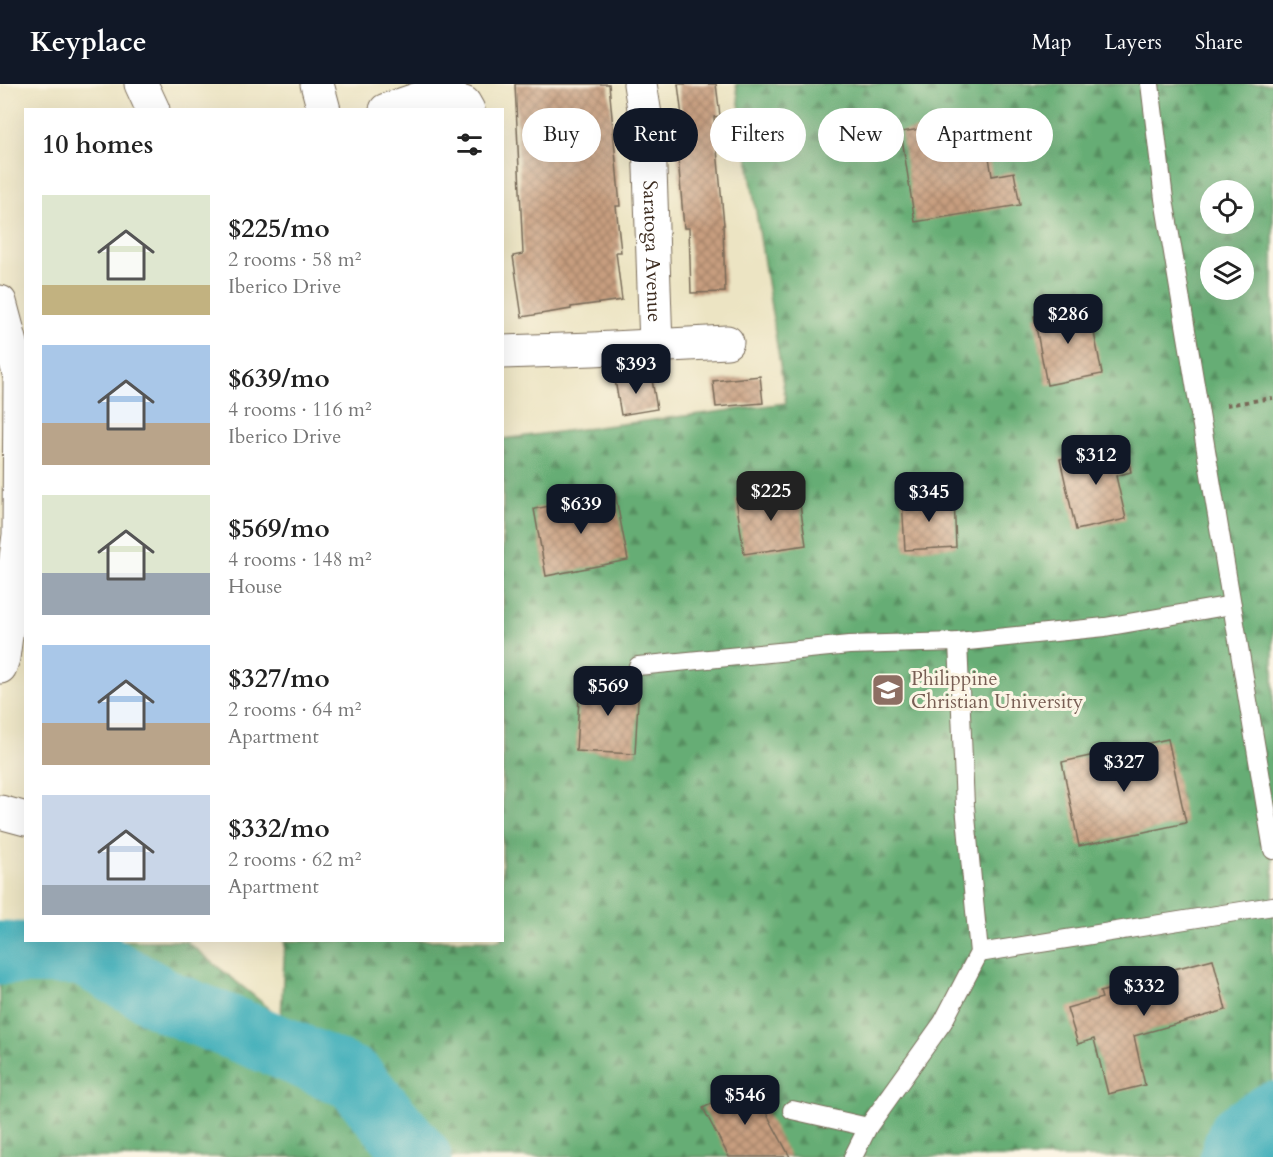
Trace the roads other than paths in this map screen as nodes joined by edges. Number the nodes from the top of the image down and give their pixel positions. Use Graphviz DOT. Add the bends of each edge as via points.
graph roads {
  1 [pos="141,84"];
  2 [pos="317,84"];
  3 [pos="640,84"];
  4 [pos="1150,84"];
  5 [pos="152,108"];
  6 [pos="323,108"];
  7 [pos="392,108"];
  8 [pos="467,108"];
  9 [pos="0,302"];
  10 [pos="727,342"];
  11 [pos="656,346"];
  12 [pos="504,352"];
  13 [pos="1232,605"];
  14 [pos="958,642"];
  15 [pos="638,666"];
  16 [pos="0,667"];
  17 [pos="0,812"];
  18 [pos="24,818"];
  19 [pos="1273,850"];
  20 [pos="1273,906"];
  21 [pos="979,953"];
  22 [pos="792,1110"];
  23 [pos="868,1127"];
  24 [pos="853,1157"];
  1 -- 5 [label="street"];
  2 -- 6 [label="street"];
  3 -- 11 [label="street, Saratoga Avenue" via="649,139"];
  4 -- 13 [label="lane" via="1164,199"];
  7 -- 8 [label="street" via="433,94 464,103"];
  9 -- 16 [label="street" via="20,377 19,535"];
  10 -- 11 [label="street"];
  11 -- 12 [label="street"];
  13 -- 14 [label="lane" via="1105,627"];
  13 -- 19 [label="lane"];
  14 -- 15 [label="lane" via="849,645"];
  14 -- 21 [label="lane" via="965,806"];
  17 -- 18 [label="street"];
  20 -- 21 [label="lane"];
  21 -- 23 [label="lane" via="943,1022"];
  22 -- 23 [label="lane"];
  23 -- 24 [label="lane"];
}
